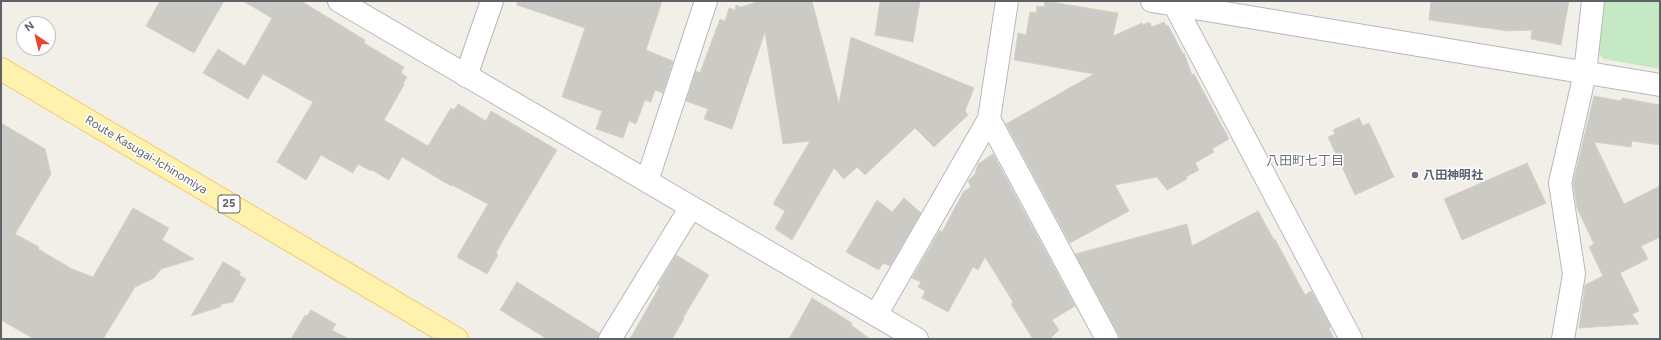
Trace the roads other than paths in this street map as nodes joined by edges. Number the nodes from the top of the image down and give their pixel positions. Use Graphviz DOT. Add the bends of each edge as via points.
graph roads {
  1 [pos="339,1"];
  2 [pos="492,1"];
  3 [pos="706,1"];
  4 [pos="1007,1"];
  5 [pos="1152,1"];
  6 [pos="1594,1"];
  7 [pos="1175,3"];
  8 [pos="1,69"];
  9 [pos="1585,73"];
  10 [pos="466,76"];
  11 [pos="1660,85"];
  12 [pos="989,119"];
  13 [pos="647,181"];
  14 [pos="691,206"];
  15 [pos="876,315"];
  16 [pos="457,339"];
  17 [pos="610,339"];
  18 [pos="917,339"];
  19 [pos="1107,339"];
  20 [pos="1351,339"];
  21 [pos="1563,339"];
  1 -- 10 [label="street"];
  2 -- 10 [label="street"];
  3 -- 13 [label="street"];
  4 -- 12 [label="street"];
  5 -- 7 [label="street"];
  6 -- 9 [label="street"];
  7 -- 9 [label="street"];
  7 -- 20 [label="street"];
  8 -- 16 [label="main road, Route Kasugai-Ichinomiya / 25"];
  9 -- 11 [label="street"];
  9 -- 21 [label="street" via="1560,183 1574,274"];
  10 -- 13 [label="street"];
  12 -- 15 [label="street"];
  12 -- 19 [label="street"];
  13 -- 14 [label="street"];
  14 -- 15 [label="street"];
  14 -- 17 [label="street"];
  15 -- 18 [label="street"];
}
